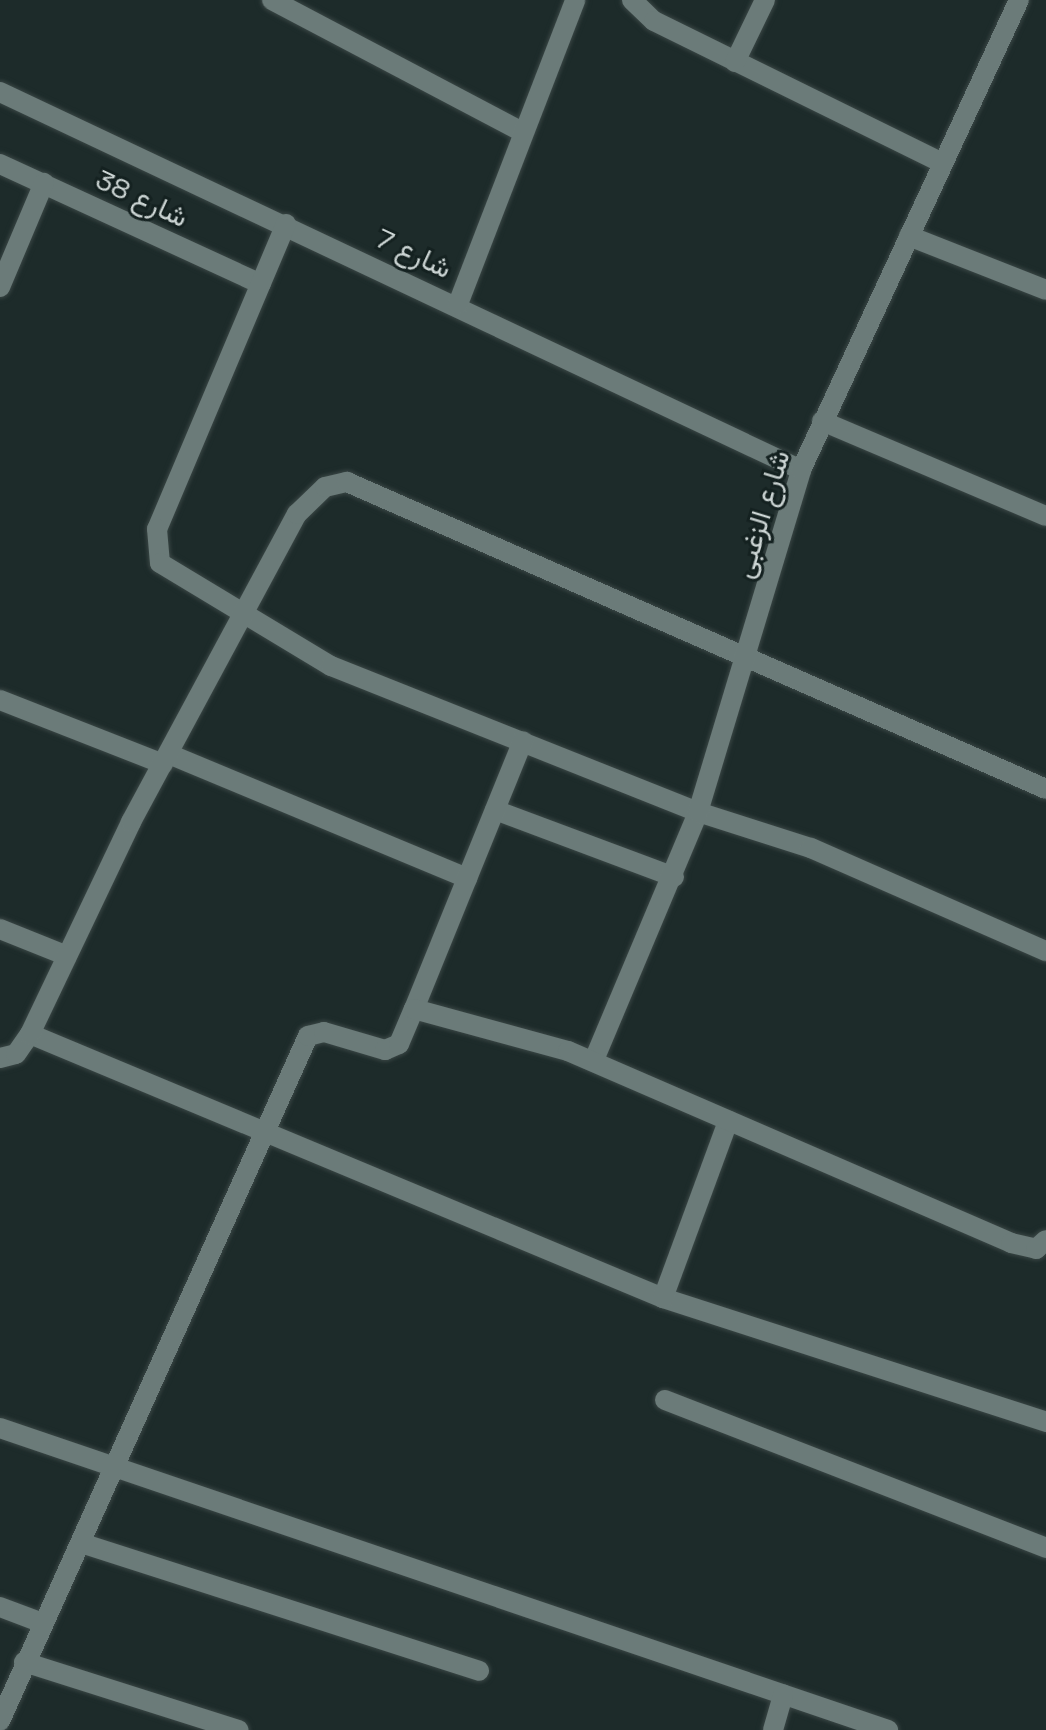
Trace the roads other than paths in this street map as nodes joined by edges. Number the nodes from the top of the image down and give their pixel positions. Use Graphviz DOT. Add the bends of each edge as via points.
graph roads {
  1 [pos="272,0"];
  2 [pos="575,0"];
  3 [pos="765,0"];
  4 [pos="1019,0"];
  5 [pos="639,3"];
  6 [pos="735,62"];
  7 [pos="0,92"];
  8 [pos="520,131"];
  9 [pos="943,163"];
  10 [pos="0,164"];
  11 [pos="44,183"];
  12 [pos="286,224"];
  13 [pos="909,236"];
  14 [pos="261,284"];
  15 [pos="0,287"];
  16 [pos="1046,290"];
  17 [pos="458,304"];
  18 [pos="822,421"];
  19 [pos="801,470"];
  20 [pos="1046,516"];
  21 [pos="247,616"];
  22 [pos="747,663"];
  23 [pos="0,700"];
  24 [pos="523,741"];
  25 [pos="166,759"];
  26 [pos="1046,789"];
  27 [pos="495,810"];
  28 [pos="698,812"];
  29 [pos="674,877"];
  30 [pos="467,878"];
  31 [pos="0,929"];
  32 [pos="1046,951"];
  33 [pos="67,956"];
  34 [pos="414,1009"];
  35 [pos="30,1034"];
  36 [pos="0,1058"];
  37 [pos="594,1060"];
  38 [pos="728,1121"];
  39 [pos="265,1131"];
  40 [pos="1046,1240"];
  41 [pos="663,1298"];
  42 [pos="665,1400"];
  43 [pos="1046,1422"];
  44 [pos="0,1428"];
  45 [pos="119,1468"];
  46 [pos="81,1543"];
  47 [pos="1046,1548"];
  48 [pos="0,1607"];
  49 [pos="40,1622"];
  50 [pos="24,1662"];
  51 [pos="479,1671"];
  52 [pos="783,1694"];
  53 [pos="0,1721"];
  54 [pos="239,1730"];
  55 [pos="773,1730"];
  56 [pos="888,1730"];
  1 -- 8 [label="street"];
  2 -- 8 [label="street"];
  3 -- 6 [label="street"];
  4 -- 9 [label="street, شارع الزغبى"];
  5 -- 6 [label="street"];
  6 -- 9 [label="street"];
  7 -- 12 [label="street, شارع 7"];
  8 -- 17 [label="street"];
  9 -- 13 [label="street, شارع الزغبى"];
  10 -- 11 [label="street, شارع 38"];
  11 -- 14 [label="street, شارع 38"];
  11 -- 15 [label="street"];
  12 -- 14 [label="street"];
  12 -- 17 [label="street, شارع 7"];
  13 -- 16 [label="street"];
  13 -- 18 [label="street, شارع الزغبى"];
  14 -- 21 [label="street" via="153,544 173,575"];
  17 -- 19 [label="street, شارع 7"];
  18 -- 19 [label="street, شارع الزغبى"];
  18 -- 20 [label="street"];
  19 -- 22 [label="street, شارع الزغبى"];
  21 -- 22 [label="street" via="309,496 347,482"];
  21 -- 24 [label="street" via="331,666"];
  21 -- 25 [label="street"];
  22 -- 26 [label="street"];
  22 -- 28 [label="street, شارع الزغبى"];
  23 -- 25 [label="street"];
  24 -- 27 [label="street"];
  24 -- 28 [label="street"];
  25 -- 30 [label="street"];
  25 -- 33 [label="street"];
  27 -- 29 [label="street"];
  27 -- 30 [label="street"];
  28 -- 29 [label="street, شارع الزغبى"];
  28 -- 32 [label="street" via="811,848"];
  29 -- 37 [label="street, شارع الزغبى"];
  30 -- 34 [label="street"];
  31 -- 33 [label="street"];
  33 -- 35 [label="street"];
  34 -- 37 [label="street"];
  34 -- 39 [label="street" via="399,1044 385,1050 324,1032 308,1036"];
  35 -- 36 [label="street" via="16,1054"];
  35 -- 39 [label="street"];
  37 -- 38 [label="street"];
  38 -- 40 [label="street" via="1011,1243 1030,1250"];
  38 -- 41 [label="street"];
  39 -- 41 [label="street"];
  39 -- 45 [label="street"];
  41 -- 43 [label="street"];
  42 -- 47 [label="street"];
  44 -- 45 [label="street"];
  45 -- 46 [label="street"];
  45 -- 52 [label="street"];
  46 -- 49 [label="street"];
  46 -- 51 [label="street"];
  48 -- 49 [label="street"];
  49 -- 50 [label="street"];
  50 -- 53 [label="street"];
  50 -- 54 [label="street"];
  52 -- 55 [label="street"];
  52 -- 56 [label="street"];
}
